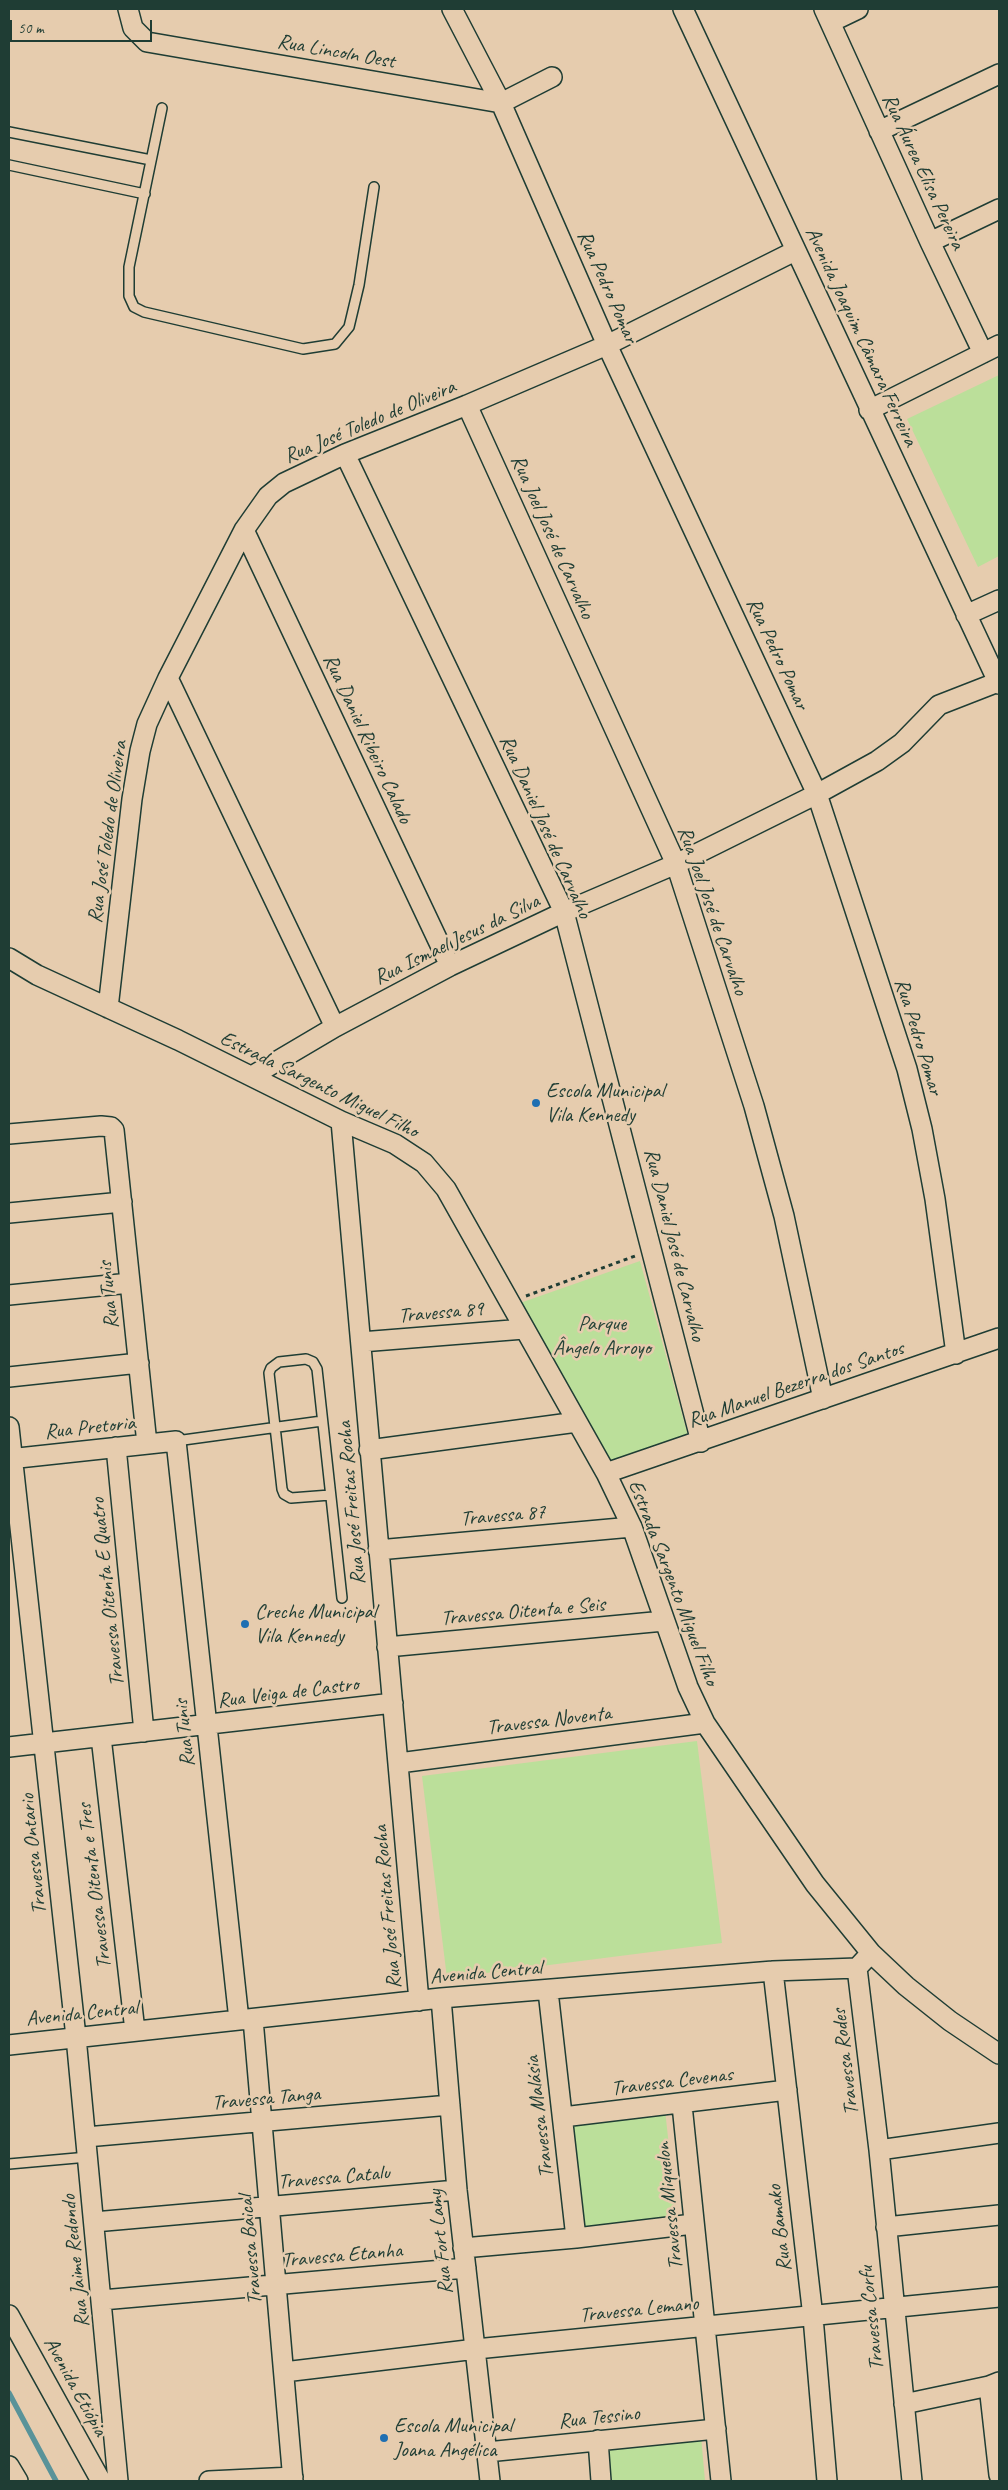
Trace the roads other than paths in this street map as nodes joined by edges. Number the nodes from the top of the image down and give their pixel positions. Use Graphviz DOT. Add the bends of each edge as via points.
graph roads {
  1 [pos="128,9"];
  2 [pos="452,9"];
  3 [pos="683,9"];
  4 [pos="858,9"];
  5 [pos="828,15"];
  6 [pos="999,74"];
  7 [pos="552,77"];
  8 [pos="501,103"];
  9 [pos="162,108"];
  10 [pos="879,131"];
  11 [pos="9,132"];
  12 [pos="152,160"];
  13 [pos="9,165"];
  14 [pos="374,187"];
  15 [pos="144,194"];
  16 [pos="999,209"];
  17 [pos="930,242"];
  18 [pos="795,251"];
  19 [pos="607,345"];
  20 [pos="991,349"];
  21 [pos="468,405"];
  22 [pos="869,410"];
  23 [pos="345,454"];
  24 [pos="244,530"];
  25 [pos="999,600"];
  26 [pos="966,615"];
  27 [pos="168,678"];
  28 [pos="999,683"];
  29 [pos="817,794"];
  30 [pos="676,864"];
  31 [pos="564,912"];
  32 [pos="9,958"];
  33 [pos="450,966"];
  34 [pos="108,1008"];
  35 [pos="335,1027"];
  36 [pos="252,1076"];
  37 [pos="341,1121"];
  38 [pos="9,1134"];
  39 [pos="122,1202"];
  40 [pos="9,1213"];
  41 [pos="130,1283"];
  42 [pos="9,1295"];
  43 [pos="524,1328"];
  44 [pos="999,1338"];
  45 [pos="360,1342"];
  46 [pos="956,1354"];
  47 [pos="139,1363"];
  48 [pos="9,1376"];
  49 [pos="823,1399"];
  50 [pos="322,1421"];
  51 [pos="576,1422"];
  52 [pos="9,1427"];
  53 [pos="274,1427"];
  54 [pos="176,1441"];
  55 [pos="701,1442"];
  56 [pos="147,1444"];
  57 [pos="116,1447"];
  58 [pos="369,1450"];
  59 [pos="11,1458"];
  60 [pos="606,1473"];
  61 [pos="330,1495"];
  62 [pos="632,1527"];
  63 [pos="378,1550"];
  64 [pos="342,1598"];
  65 [pos="664,1621"];
  66 [pos="387,1647"];
  67 [pos="394,1704"];
  68 [pos="705,1724"];
  69 [pos="207,1725"];
  70 [pos="144,1732"];
  71 [pos="101,1737"];
  72 [pos="45,1743"];
  73 [pos="9,1747"];
  74 [pos="399,1763"];
  75 [pos="872,1954"];
  76 [pos="858,1968"];
  77 [pos="772,1971"];
  78 [pos="548,1991"];
  79 [pos="441,1998"];
  80 [pos="419,2001"];
  81 [pos="246,2020"];
  82 [pos="135,2031"];
  83 [pos="76,2037"];
  84 [pos="9,2044"];
  85 [pos="999,2054"];
  86 [pos="787,2090"];
  87 [pos="682,2104"];
  88 [pos="450,2105"];
  89 [pos="563,2117"];
  90 [pos="262,2122"];
  91 [pos="999,2133"];
  92 [pos="86,2137"];
  93 [pos="879,2150"];
  94 [pos="88,2157"];
  95 [pos="9,2164"];
  96 [pos="457,2190"];
  97 [pos="269,2206"];
  98 [pos="999,2215"];
  99 [pos="94,2222"];
  100 [pos="693,2224"];
  101 [pos="886,2226"];
  102 [pos="576,2238"];
  103 [pos="463,2248"];
  104 [pos="466,2268"];
  105 [pos="276,2285"];
  106 [pos="999,2297"];
  107 [pos="102,2300"];
  108 [pos="894,2308"];
  109 [pos="9,2315"];
  110 [pos="813,2317"];
  111 [pos="706,2326"];
  112 [pos="476,2349"];
  113 [pos="284,2372"];
  114 [pos="994,2384"];
  115 [pos="904,2404"];
  116 [pos="716,2429"];
  117 [pos="598,2440"];
  118 [pos="487,2452"];
  119 [pos="9,2466"];
  120 [pos="999,2475"];
  121 [pos="293,2479"];
  122 [pos="18,2481"];
  123 [pos="101,2481"];
  124 [pos="118,2481"];
  125 [pos="209,2481"];
  126 [pos="490,2481"];
  127 [pos="601,2481"];
  128 [pos="722,2481"];
  129 [pos="827,2481"];
  130 [pos="912,2481"];
  1 -- 8 [label="street, Rua Lincoln Oest" via="132,28 147,42"];
  2 -- 8 [label="street, Rua Pedro Pomar"];
  3 -- 18 [label="street, Avenida Joaquim Câmara Ferreira"];
  4 -- 5 [label="street"];
  5 -- 10 [label="street, Rua Áurea Elisa Pereira"];
  6 -- 10 [label="street"];
  7 -- 8 [label="street"];
  8 -- 19 [label="street, Rua Pedro Pomar"];
  9 -- 12 [label="lane"];
  10 -- 17 [label="street, Rua Áurea Elisa Pereira"];
  11 -- 12 [label="lane"];
  12 -- 15 [label="lane"];
  13 -- 15 [label="lane"];
  14 -- 15 [label="lane" via="349,327 336,344 303,349 134,307 129,296 129,267"];
  16 -- 17 [label="street"];
  17 -- 20 [label="street, Rua Áurea Elisa Pereira"];
  18 -- 19 [label="street, Rua José Toledo de Oliveira"];
  18 -- 22 [label="street, Avenida Joaquim Câmara Ferreira"];
  19 -- 21 [label="street, Rua José Toledo de Oliveira"];
  19 -- 29 [label="street, Rua Pedro Pomar"];
  20 -- 22 [label="street"];
  21 -- 23 [label="street, Rua José Toledo de Oliveira"];
  21 -- 30 [label="street, Rua Joel José de Carvalho"];
  22 -- 26 [label="street, Avenida Joaquim Câmara Ferreira"];
  23 -- 24 [label="street, Rua José Toledo de Oliveira" via="284,483 257,508"];
  23 -- 31 [label="street, Rua Daniel José de Carvalho"];
  24 -- 27 [label="street, Rua José Toledo de Oliveira"];
  24 -- 33 [label="street, Rua Daniel Ribeiro Calado"];
  25 -- 26 [label="street"];
  26 -- 28 [label="street, Avenida Joaquim Câmara Ferreira"];
  27 -- 34 [label="street, Rua José Toledo de Oliveira" via="140,751"];
  27 -- 35 [label="street"];
  28 -- 29 [label="street, Rua Ismael Jesus da Silva" via="939,705 902,743 877,761"];
  29 -- 30 [label="street, Rua Ismael Jesus da Silva"];
  29 -- 46 [label="street, Rua Pedro Pomar" via="907,1068 935,1199"];
  30 -- 31 [label="street, Rua Ismael Jesus da Silva"];
  30 -- 49 [label="street, Rua Joel José de Carvalho" via="754,1106 784,1216"];
  31 -- 33 [label="street, Rua Ismael Jesus da Silva"];
  31 -- 55 [label="street, Rua Daniel José de Carvalho"];
  32 -- 34 [label="street, Estrada Sargento Miguel Filho" via="37,975"];
  33 -- 35 [label="street, Rua Ismael Jesus da Silva"];
  34 -- 36 [label="street, Estrada Sargento Miguel Filho"];
  35 -- 36 [label="street, Rua Ismael Jesus da Silva"];
  36 -- 37 [label="street, Estrada Sargento Miguel Filho"];
  37 -- 43 [label="street, Estrada Sargento Miguel Filho" via="395,1144 424,1163 446,1190"];
  37 -- 45 [label="street, Rua José Freitas Rocha"];
  38 -- 39 [label="street, Rua Tunis" via="107,1126 114,1130"];
  39 -- 40 [label="street"];
  39 -- 41 [label="street, Rua Tunis"];
  41 -- 42 [label="street"];
  41 -- 47 [label="street, Rua Tunis"];
  43 -- 45 [label="street, Travessa 89"];
  43 -- 51 [label="street, Estrada Sargento Miguel Filho"];
  44 -- 46 [label="street, Rua Manuel Bezerra dos Santos"];
  45 -- 58 [label="street, Rua José Freitas Rocha"];
  46 -- 49 [label="street, Rua Manuel Bezerra dos Santos"];
  47 -- 48 [label="street"];
  47 -- 56 [label="street, Rua Tunis"];
  49 -- 55 [label="street, Rua Manuel Bezerra dos Santos"];
  50 -- 53 [label="lane"];
  50 -- 53 [label="lane" via="317,1369 313,1362 300,1359 279,1362 269,1373"];
  50 -- 61 [label="lane"];
  51 -- 58 [label="street"];
  51 -- 60 [label="street, Estrada Sargento Miguel Filho"];
  52 -- 59 [label="street, Travessa Ontario"];
  53 -- 54 [label="lane"];
  53 -- 61 [label="lane" via="284,1494 292,1498"];
  54 -- 56 [label="street, Rua Pretoria"];
  54 -- 69 [label="street, Rua Tunis"];
  55 -- 60 [label="street, Rua Manuel Bezerra dos Santos"];
  56 -- 57 [label="street, Rua Pretoria"];
  57 -- 59 [label="street, Rua Pretoria"];
  57 -- 70 [label="street, Travessa Oitenta E Quatro"];
  58 -- 63 [label="street, Rua José Freitas Rocha"];
  59 -- 72 [label="street, Travessa Ontario"];
  60 -- 62 [label="street, Estrada Sargento Miguel Filho"];
  61 -- 64 [label="lane"];
  62 -- 63 [label="street, Travessa 87"];
  62 -- 65 [label="street, Estrada Sargento Miguel Filho"];
  63 -- 66 [label="street, Rua José Freitas Rocha"];
  65 -- 66 [label="street, Travessa Oitenta e Seis"];
  65 -- 68 [label="street, Estrada Sargento Miguel Filho"];
  66 -- 67 [label="street, Rua José Freitas Rocha"];
  67 -- 69 [label="street, Rua Veiga de Castro"];
  67 -- 74 [label="street, Rua José Freitas Rocha"];
  68 -- 74 [label="street, Travessa Noventa"];
  68 -- 75 [label="street, Estrada Sargento Miguel Filho" via="815,1884"];
  69 -- 70 [label="street, Rua Veiga de Castro"];
  69 -- 81 [label="street, Rua Tunis"];
  70 -- 71 [label="street, Rua Veiga de Castro"];
  71 -- 72 [label="street, Rua Veiga de Castro"];
  71 -- 82 [label="street, Travessa Oitenta e Tres"];
  72 -- 73 [label="street, Rua Veiga de Castro"];
  72 -- 83 [label="street, Travessa Ontario"];
  74 -- 80 [label="street, Rua José Freitas Rocha"];
  75 -- 76 [label="street"];
  75 -- 85 [label="street, Estrada Sargento Miguel Filho" via="950,2021"];
  76 -- 77 [label="street, Avenida Central"];
  76 -- 93 [label="street, Travessa Rodes"];
  77 -- 78 [label="street, Avenida Central"];
  77 -- 86 [label="street, Rua Bamako"];
  78 -- 79 [label="street, Avenida Central"];
  78 -- 89 [label="street, Travessa Malásia"];
  79 -- 80 [label="street, Avenida Central"];
  79 -- 88 [label="street, Rua Fort Lamy"];
  80 -- 81 [label="street, Avenida Central"];
  81 -- 82 [label="street, Avenida Central"];
  81 -- 90 [label="street, Travessa Baical"];
  82 -- 83 [label="street, Avenida Central"];
  83 -- 84 [label="street, Avenida Central"];
  83 -- 92 [label="street, Rua Jaime Redondo"];
  86 -- 87 [label="street, Travessa Cevenas"];
  86 -- 110 [label="street, Rua Bamako"];
  87 -- 89 [label="street, Travessa Cevenas"];
  87 -- 100 [label="street, Travessa Miquelon"];
  88 -- 90 [label="street, Travessa Tanga"];
  88 -- 96 [label="street, Rua Fort Lamy"];
  89 -- 102 [label="street, Travessa Malásia"];
  90 -- 92 [label="street, Travessa Tanga"];
  90 -- 97 [label="street, Travessa Baical"];
  91 -- 93 [label="street"];
  92 -- 94 [label="street, Rua Jaime Redondo"];
  93 -- 101 [label="street, Travessa Corfu"];
  94 -- 95 [label="lane"];
  94 -- 99 [label="street, Rua Jaime Redondo"];
  96 -- 97 [label="street, Travessa Catalu"];
  96 -- 103 [label="street, Rua Fort Lamy"];
  97 -- 99 [label="street, Travessa Catalu"];
  97 -- 105 [label="street, Travessa Baical"];
  98 -- 101 [label="street"];
  99 -- 107 [label="street, Rua Jaime Redondo"];
  100 -- 102 [label="street"];
  100 -- 111 [label="street, Travessa Miquelon"];
  101 -- 108 [label="street, Travessa Corfu"];
  102 -- 103 [label="street"];
  103 -- 104 [label="street, Rua Fort Lamy"];
  104 -- 105 [label="street, Travessa Etanha"];
  104 -- 112 [label="street, Rua Fort Lamy"];
  105 -- 107 [label="street, Travessa Etanha"];
  105 -- 113 [label="street, Travessa Baical"];
  106 -- 108 [label="street, Travessa Lemano"];
  107 -- 124 [label="street, Rua Jaime Redondo"];
  108 -- 110 [label="street, Travessa Lemano"];
  108 -- 115 [label="street, Travessa Corfu"];
  109 -- 123 [label="street, Avenida Etiópia"];
  110 -- 111 [label="street, Travessa Lemano"];
  110 -- 129 [label="street, Rua Bamako"];
  111 -- 112 [label="street, Travessa Lemano"];
  111 -- 116 [label="street, Travessa Miquelon"];
  112 -- 113 [label="street, Travessa Lemano"];
  112 -- 118 [label="street, Rua Fort Lamy"];
  113 -- 121 [label="street, Travessa Baical"];
  114 -- 115 [label="street"];
  114 -- 120 [label="street" via="992,2417"];
  115 -- 130 [label="street, Travessa Corfu"];
  116 -- 117 [label="street, Rua Tessino"];
  116 -- 128 [label="street, Travessa Miquelon"];
  117 -- 118 [label="street, Rua Tessino"];
  117 -- 127 [label="street"];
  118 -- 126 [label="street, Rua Fort Lamy"];
  119 -- 122 [label="street"];
  121 -- 125 [label="street, Travessa Baical"];
}
